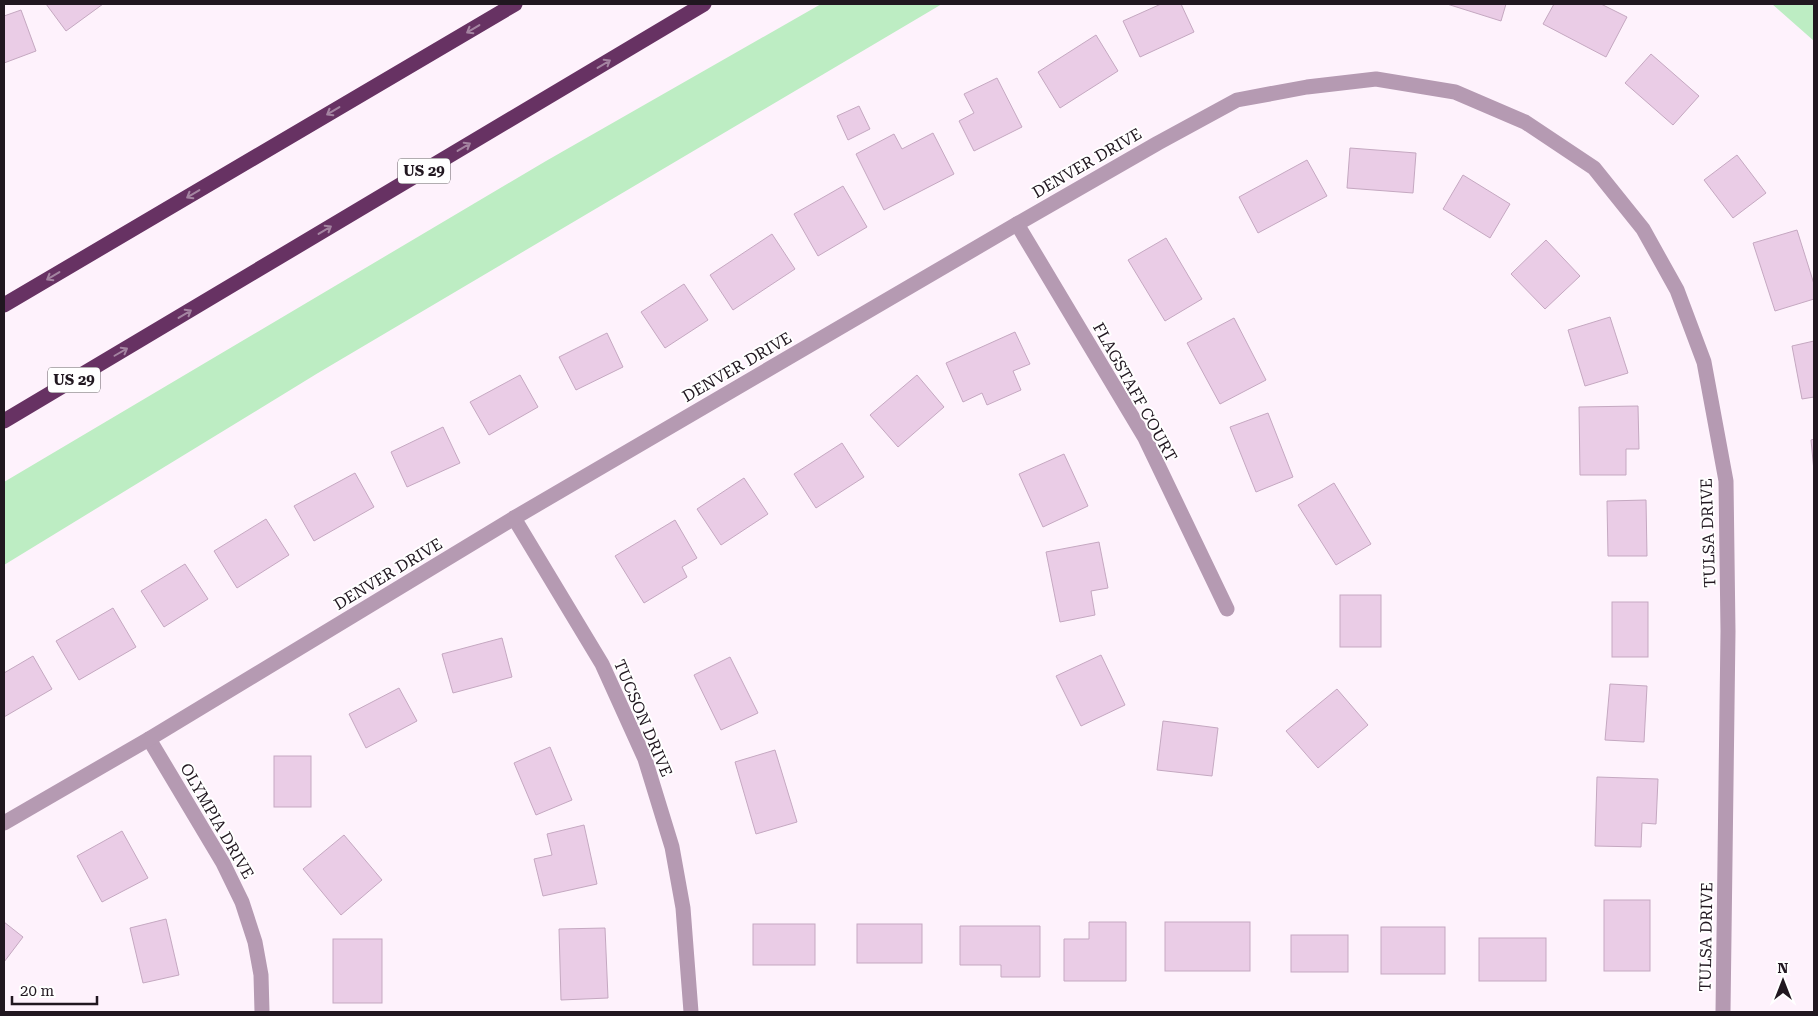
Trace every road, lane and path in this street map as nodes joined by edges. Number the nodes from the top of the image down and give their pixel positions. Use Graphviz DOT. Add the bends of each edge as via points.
graph roads {
  1 [pos="516,4"];
  2 [pos="704,4"];
  3 [pos="1525,122"];
  4 [pos="1017,224"];
  5 [pos="4,305"];
  6 [pos="4,421"];
  7 [pos="514,518"];
  8 [pos="1227,609"];
  9 [pos="149,739"];
  10 [pos="4,823"];
  11 [pos="262,1012"];
  12 [pos="691,1012"];
  13 [pos="1723,1012"];
  1 -- 5 [label="highway, one-way"];
  6 -- 2 [label="highway, US 29, one-way"];
  3 -- 4 [label="street, DENVER DRIVE" via="1454,92 1376,79 1237,100"];
  3 -- 13 [label="street, TULSA DRIVE" via="1594,168 1643,229 1677,290 1704,362 1726,481 1728,630"];
  4 -- 7 [label="street, DENVER DRIVE"];
  4 -- 8 [label="street, FLAGSTAFF COURT" via="1145,438"];
  7 -- 9 [label="street, DENVER DRIVE"];
  7 -- 12 [label="street, TUCSON DRIVE" via="602,664 645,759 672,846 683,908"];
  9 -- 10 [label="street, DENVER DRIVE"];
  9 -- 11 [label="street, OLYMPIA DRIVE" via="223,862 242,902 261,975"];
}
